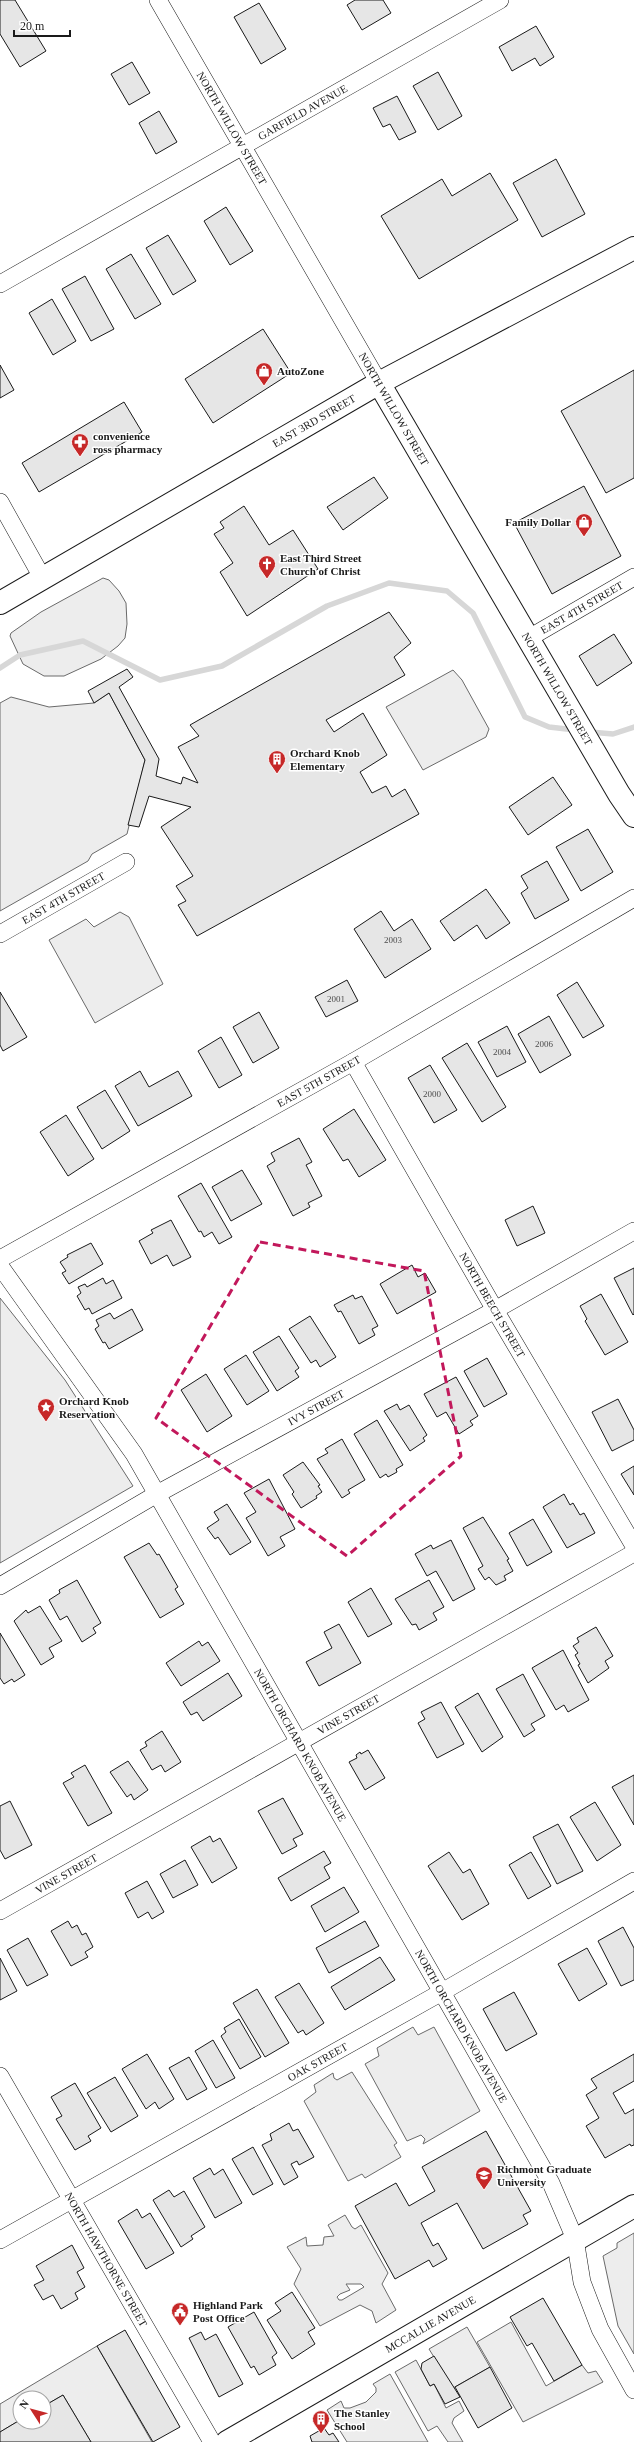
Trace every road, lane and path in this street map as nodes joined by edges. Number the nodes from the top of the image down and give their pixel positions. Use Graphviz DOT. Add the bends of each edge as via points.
graph roads {
  1 [pos="158,0"];
  2 [pos="500,0"];
  3 [pos="242,146"];
  4 [pos="634,248"];
  5 [pos="0,284"];
  6 [pos="379,383"];
  7 [pos="0,502"];
  8 [pos="634,577"];
  9 [pos="43,579"];
  10 [pos="0,604"];
  11 [pos="529,638"];
  12 [pos="634,816"];
  13 [pos="126,862"];
  14 [pos="634,898"];
  15 [pos="0,934"];
  16 [pos="353,1062"];
  17 [pos="634,1231"];
  18 [pos="0,1259"];
  19 [pos="0,1266"];
  20 [pos="495,1310"];
  21 [pos="157,1494"];
  22 [pos="634,1546"];
  23 [pos="634,1553"];
  24 [pos="0,1586"];
  25 [pos="299,1742"];
  26 [pos="634,1881"];
  27 [pos="0,1911"];
  28 [pos="442,1992"];
  29 [pos="0,2076"];
  30 [pos="70,2200"];
  31 [pos="634,2206"];
  32 [pos="575,2239"];
  33 [pos="0,2240"];
  34 [pos="634,2390"];
  35 [pos="212,2442"];
  36 [pos="227,2442"];
  1 -- 3 [label="street, NORTH WILLOW STREET"];
  2 -- 3 [label="street, GARFIELD AVENUE"];
  3 -- 5 [label="street, GARFIELD AVENUE"];
  3 -- 6 [label="street, NORTH WILLOW STREET"];
  4 -- 6 [label="main road, EAST 3RD STREET"];
  6 -- 9 [label="main road, EAST 3RD STREET"];
  6 -- 11 [label="main road, NORTH WILLOW STREET"];
  7 -- 9 [label="street"];
  8 -- 11 [label="street, EAST 4TH STREET"];
  9 -- 10 [label="main road, EAST 3RD STREET"];
  11 -- 12 [label="main road, NORTH WILLOW STREET"];
  13 -- 15 [label="street, EAST 4TH STREET"];
  14 -- 16 [label="street, EAST 5TH STREET"];
  16 -- 18 [label="street, EAST 5TH STREET"];
  16 -- 20 [label="street, NORTH BEECH STREET"];
  17 -- 20 [label="street, IVY STREET"];
  19 -- 21 [label="street, NORTH ORCHARD KNOB AVENUE" via="134,1454"];
  20 -- 21 [label="street, IVY STREET"];
  20 -- 22 [label="street, NORTH BEECH STREET"];
  21 -- 24 [label="street, IVY STREET"];
  21 -- 25 [label="street, NORTH ORCHARD KNOB AVENUE"];
  23 -- 25 [label="street, VINE STREET"];
  25 -- 27 [label="street, VINE STREET"];
  25 -- 28 [label="street, NORTH ORCHARD KNOB AVENUE"];
  26 -- 28 [label="street, OAK STREET"];
  28 -- 30 [label="street, OAK STREET"];
  28 -- 32 [label="street, NORTH ORCHARD KNOB AVENUE" via="551,2183"];
  29 -- 30 [label="street, NORTH HAWTHORNE STREET"];
  30 -- 33 [label="street, OAK STREET"];
  30 -- 35 [label="street, NORTH HAWTHORNE STREET"];
  31 -- 32 [label="main road, MCCALLIE AVENUE"];
  32 -- 34 [label="street, NORTH ORCHARD KNOB AVENUE" via="582,2282 600,2329"];
  32 -- 36 [label="main road, MCCALLIE AVENUE"];
}
